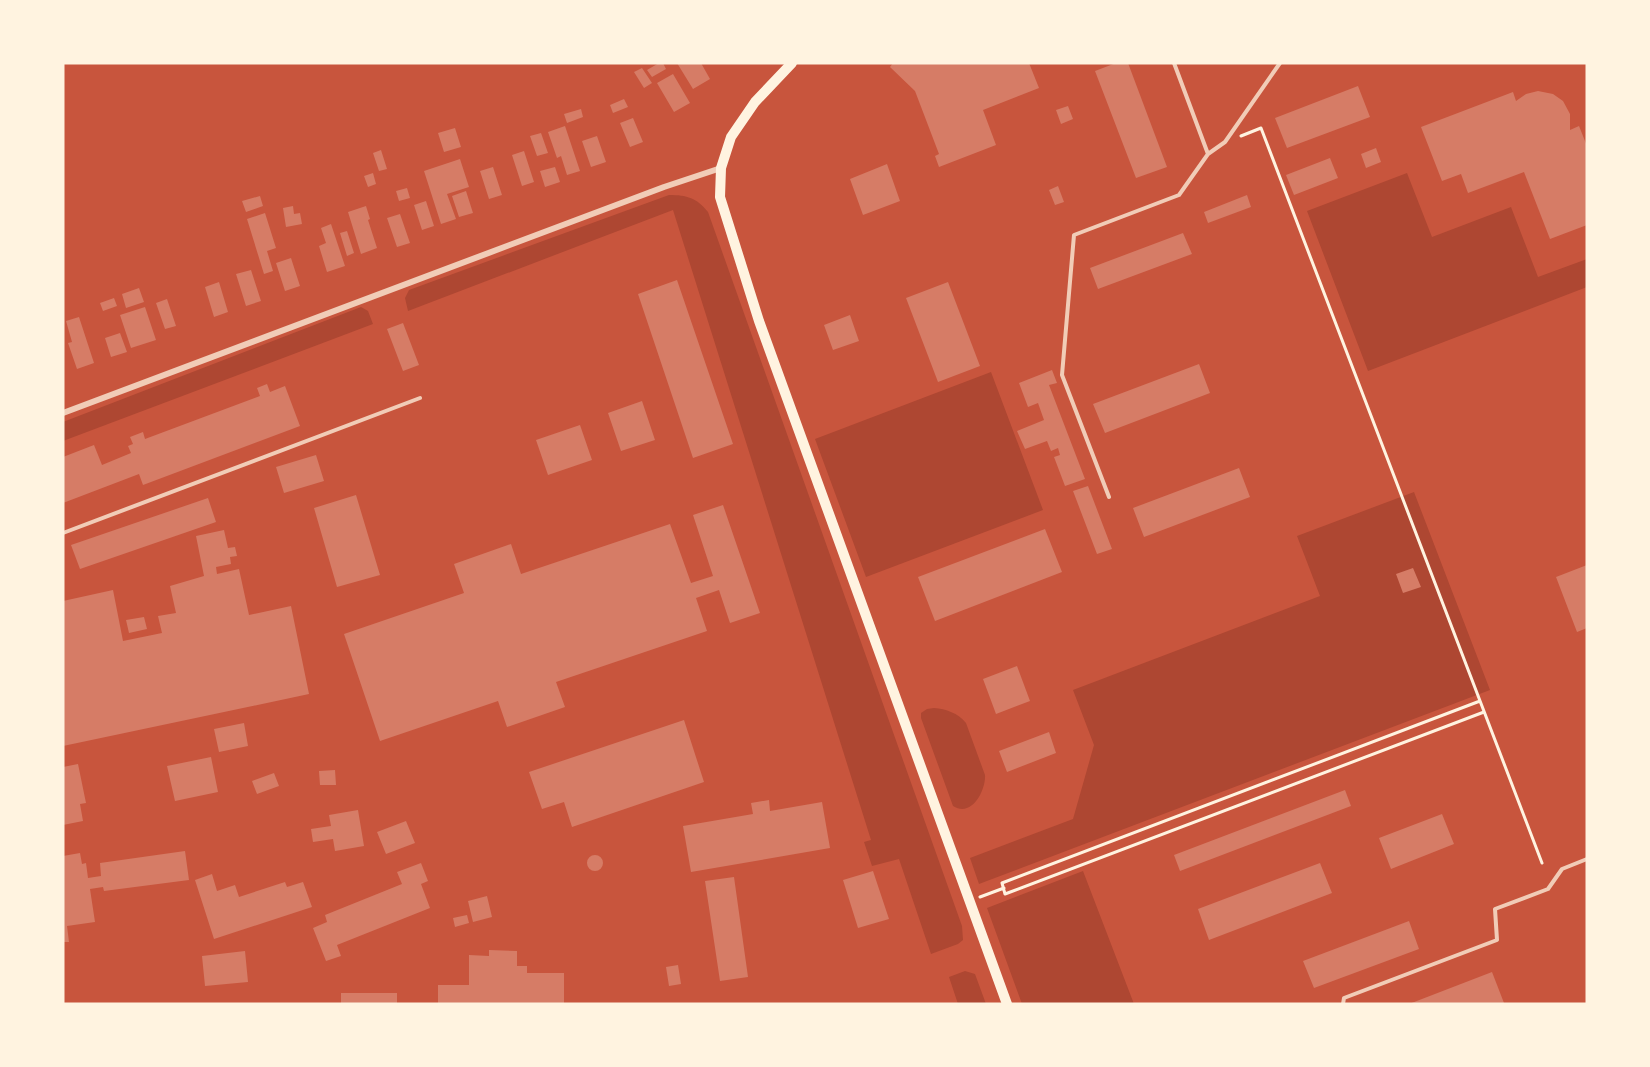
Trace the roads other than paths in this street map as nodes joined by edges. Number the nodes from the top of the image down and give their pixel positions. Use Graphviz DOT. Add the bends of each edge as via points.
graph roads {
  1 [pos="792,63"];
  2 [pos="1174,63"];
  3 [pos="1280,63"];
  4 [pos="1208,154"];
  5 [pos="721,168"];
  6 [pos="420,398"];
  7 [pos="63,413"];
  8 [pos="1109,497"];
  9 [pos="63,533"];
  10 [pos="1587,859"];
  11 [pos="1007,1004"];
  12 [pos="1343,1004"];
  1 -- 5 [label="main road" via="766,88 739,124 726,147"];
  2 -- 4 [label="lane"];
  3 -- 4 [label="lane" via="1225,142"];
  4 -- 8 [label="lane" via="1179,195 1074,235 1062,375"];
  5 -- 7 [label="street" via="664,186"];
  5 -- 11 [label="main road" via="723,210 759,321"];
  6 -- 9 [label="lane"];
  10 -- 12 [label="lane" via="1562,868 1548,889 1495,909 1497,940 1344,998"];
}
